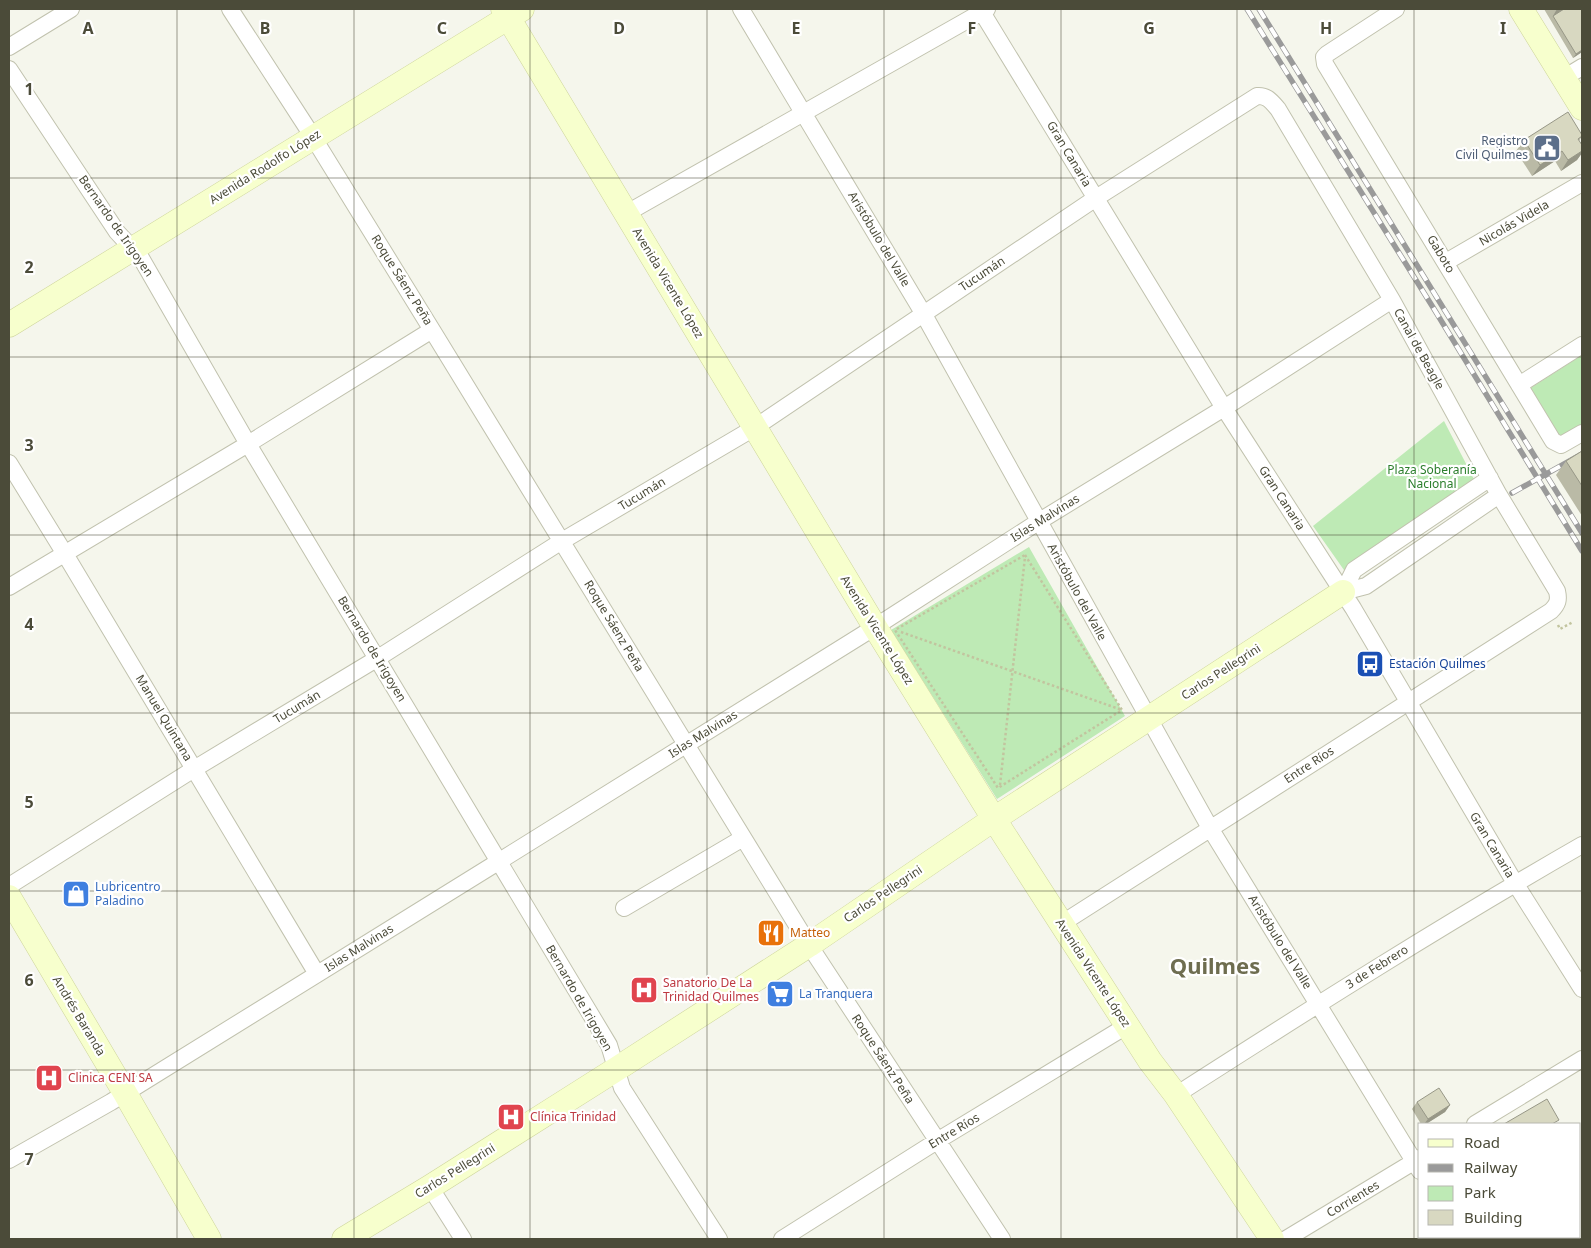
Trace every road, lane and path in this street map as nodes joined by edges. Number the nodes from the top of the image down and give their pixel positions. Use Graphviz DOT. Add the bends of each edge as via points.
graph roads {
  1 [pos="71,9"];
  2 [pos="230,9"];
  3 [pos="741,9"];
  4 [pos="1396,9"];
  5 [pos="1521,9"];
  6 [pos="983,10"];
  7 [pos="511,11"];
  8 [pos="9,47"];
  9 [pos="9,69"];
  10 [pos="1573,72"];
  11 [pos="1268,98"];
  12 [pos="1582,108"];
  13 [pos="804,112"];
  14 [pos="313,137"];
  15 [pos="1582,183"];
  16 [pos="1096,198"];
  17 [pos="627,213"];
  18 [pos="133,249"];
  19 [pos="1446,262"];
  20 [pos="1392,300"];
  21 [pos="923,313"];
  22 [pos="9,325"];
  23 [pos="432,330"];
  24 [pos="1582,345"];
  25 [pos="1519,385"];
  26 [pos="1224,408"];
  27 [pos="754,428"];
  28 [pos="1581,436"];
  29 [pos="248,444"];
  30 [pos="9,463"];
  31 [pos="1490,478"];
  32 [pos="1499,495"];
  33 [pos="1038,522"];
  34 [pos="562,541"];
  35 [pos="65,554"];
  36 [pos="1025,555"];
  37 [pos="9,587"];
  38 [pos="1343,592"];
  39 [pos="1557,605"];
  40 [pos="1572,622"];
  41 [pos="885,628"];
  42 [pos="1560,629"];
  43 [pos="378,658"];
  44 [pos="1013,671"];
  45 [pos="1408,702"];
  46 [pos="1122,710"];
  47 [pos="1148,719"];
  48 [pos="686,745"];
  49 [pos="194,769"];
  50 [pos="1000,786"];
  51 [pos="994,819"];
  52 [pos="1210,828"];
  53 [pos="743,838"];
  54 [pos="1582,845"];
  55 [pos="498,862"];
  56 [pos="1515,883"];
  57 [pos="9,886"];
  58 [pos="9,897"];
  59 [pos="624,908"];
  60 [pos="1061,924"];
  61 [pos="9,928"];
  62 [pos="808,945"];
  63 [pos="317,974"];
  64 [pos="1582,989"];
  65 [pos="1318,1004"];
  66 [pos="1128,1026"];
  67 [pos="1582,1059"];
  68 [pos="616,1070"];
  69 [pos="1176,1095"];
  70 [pos="118,1097"];
  71 [pos="1477,1123"];
  72 [pos="937,1141"];
  73 [pos="9,1160"];
  74 [pos="1418,1164"];
  75 [pos="430,1187"];
  76 [pos="191,1239"];
  77 [pos="209,1239"];
  78 [pos="344,1239"];
  79 [pos="463,1239"];
  80 [pos="719,1239"];
  81 [pos="782,1239"];
  82 [pos="1002,1239"];
  83 [pos="1272,1239"];
  84 [pos="1286,1239"];
  1 -- 8 [label="street"];
  2 -- 14 [label="street, Roque Sáenz Peña"];
  3 -- 13 [label="street, Aristóbulo del Valle"];
  4 -- 19 [label="street, Gaboto" via="1327,54 1325,64"];
  5 -- 10 [label="main road"];
  6 -- 13 [label="street"];
  6 -- 16 [label="street, Gran Canaria"];
  7 -- 14 [label="main road, Avenida Rodolfo López"];
  7 -- 17 [label="main road, Avenida Vicente López"];
  9 -- 18 [label="street, Bernardo de Irigoyen" via="117,232"];
  10 -- 12 [label="main road"];
  11 -- 16 [label="street, Tucumán" via="1257,96"];
  11 -- 20 [label="street, Canal de Beagle" via="1278,108"];
  13 -- 17 [label="street"];
  13 -- 21 [label="street, Aristóbulo del Valle"];
  14 -- 18 [label="main road, Avenida Rodolfo López"];
  14 -- 23 [label="street, Roque Sáenz Peña"];
  15 -- 19 [label="street, Nicolás Videla"];
  16 -- 21 [label="street, Tucumán"];
  16 -- 26 [label="street, Gran Canaria"];
  17 -- 27 [label="main road, Avenida Vicente López"];
  18 -- 22 [label="main road, Avenida Rodolfo López"];
  18 -- 29 [label="street, Bernardo de Irigoyen"];
  19 -- 25 [label="street, Gaboto"];
  20 -- 26 [label="street, Islas Malvinas"];
  20 -- 31 [label="street, Canal de Beagle"];
  21 -- 27 [label="street, Tucumán"];
  21 -- 33 [label="street, Aristóbulo del Valle"];
  23 -- 29 [label="street"];
  23 -- 34 [label="street, Roque Sáenz Peña"];
  24 -- 25 [label="street"];
  25 -- 28 [label="street, Gaboto" via="1553,441 1564,444"];
  26 -- 33 [label="street, Islas Malvinas"];
  26 -- 38 [label="street, Gran Canaria"];
  27 -- 34 [label="street, Tucumán"];
  27 -- 41 [label="main road, Avenida Vicente López"];
  29 -- 35 [label="street"];
  29 -- 43 [label="street, Bernardo de Irigoyen"];
  30 -- 35 [label="street, Manuel Quintana"];
  31 -- 32 [label="street, Canal de Beagle"];
  31 -- 38 [label="street, Carlos Pellegrini" via="1354,570"];
  32 -- 38 [label="street, Carlos Pellegrini" via="1366,586"];
  32 -- 39 [label="street, Canal de Beagle" via="1557,591"];
  33 -- 41 [label="street, Islas Malvinas"];
  33 -- 47 [label="street, Aristóbulo del Valle"];
  34 -- 43 [label="street, Tucumán"];
  34 -- 48 [label="street, Roque Sáenz Peña"];
  35 -- 37 [label="street"];
  35 -- 49 [label="street, Manuel Quintana"];
  36 -- 41 [label="path"];
  36 -- 44 [label="path"];
  36 -- 46 [label="path"];
  38 -- 45 [label="street, Gran Canaria"];
  38 -- 47 [label="main road, Carlos Pellegrini"];
  39 -- 45 [label="street, Entre Ríos"];
  40 -- 42 [label="path"];
  41 -- 44 [label="path"];
  41 -- 48 [label="street, Islas Malvinas"];
  41 -- 50 [label="path" via="998,788"];
  41 -- 51 [label="main road, Avenida Vicente López"];
  43 -- 49 [label="street, Tucumán"];
  43 -- 55 [label="street, Bernardo de Irigoyen"];
  44 -- 46 [label="path"];
  44 -- 50 [label="path"];
  45 -- 52 [label="street, Entre Ríos"];
  45 -- 56 [label="street, Gran Canaria"];
  46 -- 50 [label="path"];
  47 -- 51 [label="main road, Carlos Pellegrini"];
  47 -- 52 [label="street, Aristóbulo del Valle"];
  48 -- 53 [label="street, Roque Sáenz Peña"];
  48 -- 55 [label="street, Islas Malvinas"];
  49 -- 57 [label="street, Tucumán"];
  49 -- 63 [label="street, Manuel Quintana"];
  51 -- 60 [label="main road, Avenida Vicente López"];
  51 -- 62 [label="main road, Carlos Pellegrini"];
  52 -- 60 [label="street, Entre Ríos"];
  52 -- 65 [label="street, Aristóbulo del Valle"];
  53 -- 59 [label="street"];
  53 -- 62 [label="street, Roque Sáenz Peña"];
  54 -- 56 [label="street, 3 de Febrero"];
  55 -- 63 [label="street, Islas Malvinas"];
  55 -- 68 [label="street, Bernardo de Irigoyen" via="609,1045"];
  56 -- 64 [label="street, Gran Canaria"];
  56 -- 65 [label="street, 3 de Febrero"];
  58 -- 70 [label="main road, Andrés Baranda"];
  60 -- 66 [label="main road, Avenida Vicente López"];
  61 -- 70 [label="main road, Andrés Baranda"];
  62 -- 68 [label="main road, Carlos Pellegrini"];
  62 -- 72 [label="street, Roque Sáenz Peña"];
  63 -- 70 [label="street, Islas Malvinas"];
  65 -- 69 [label="street, 3 de Febrero"];
  65 -- 74 [label="street, Aristóbulo del Valle"];
  66 -- 69 [label="main road, Avenida Vicente López"];
  66 -- 72 [label="street, Entre Ríos"];
  67 -- 71 [label="street"];
  68 -- 75 [label="main road, Carlos Pellegrini"];
  68 -- 80 [label="street, Bernardo de Irigoyen" via="622,1088"];
  69 -- 83 [label="main road, Avenida Vicente López"];
  70 -- 73 [label="street, Islas Malvinas"];
  70 -- 76 [label="main road, Andrés Baranda"];
  70 -- 77 [label="main road, Andrés Baranda"];
  72 -- 81 [label="street, Entre Ríos"];
  72 -- 82 [label="street, Roque Sáenz Peña"];
  74 -- 84 [label="street, Corrientes"];
  75 -- 78 [label="main road, Carlos Pellegrini"];
  75 -- 79 [label="street"];
}
